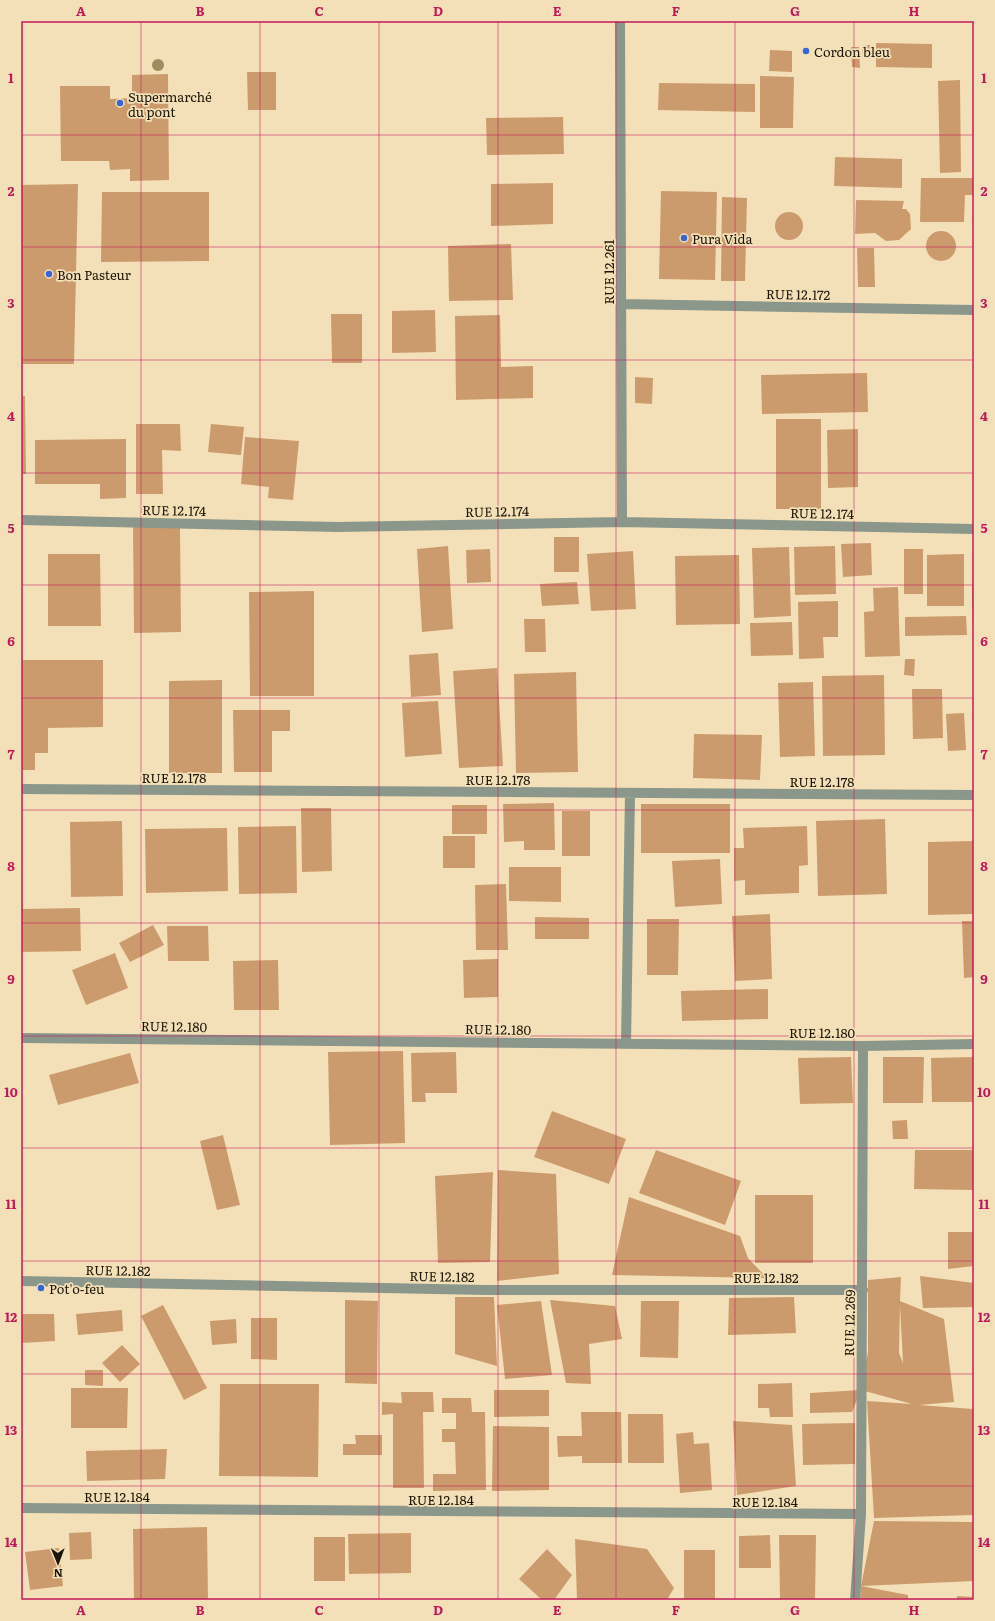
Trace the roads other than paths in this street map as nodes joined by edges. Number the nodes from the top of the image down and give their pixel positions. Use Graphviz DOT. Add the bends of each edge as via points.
graph roads {
  1 [pos="620,21"];
  2 [pos="622,304"];
  3 [pos="974,310"];
  4 [pos="21,520"];
  5 [pos="622,522"];
  6 [pos="974,529"];
  7 [pos="21,789"];
  8 [pos="630,793"];
  9 [pos="974,795"];
  10 [pos="21,1038"];
  11 [pos="626,1044"];
  12 [pos="974,1044"];
  13 [pos="864,1046"];
  14 [pos="21,1281"];
  15 [pos="863,1290"];
  16 [pos="21,1508"];
  17 [pos="861,1514"];
  18 [pos="855,1600"];
  1 -- 2 [label="street, RUE 12.261"];
  2 -- 3 [label="street, RUE 12.172"];
  2 -- 5 [label="street, RUE 12.261"];
  4 -- 5 [label="street, RUE 12.174" via="336,527"];
  5 -- 6 [label="street, RUE 12.174"];
  7 -- 8 [label="street, RUE 12.178"];
  8 -- 9 [label="street, RUE 12.178"];
  8 -- 11 [label="street"];
  10 -- 11 [label="street, RUE 12.180"];
  11 -- 13 [label="street, RUE 12.180"];
  12 -- 13 [label="street, RUE 12.180"];
  13 -- 15 [label="street, RUE 12.269"];
  14 -- 15 [label="street, RUE 12.182" via="486,1290"];
  15 -- 17 [label="street, RUE 12.269"];
  16 -- 17 [label="street, RUE 12.184"];
  17 -- 18 [label="street, RUE 12.269"];
}
